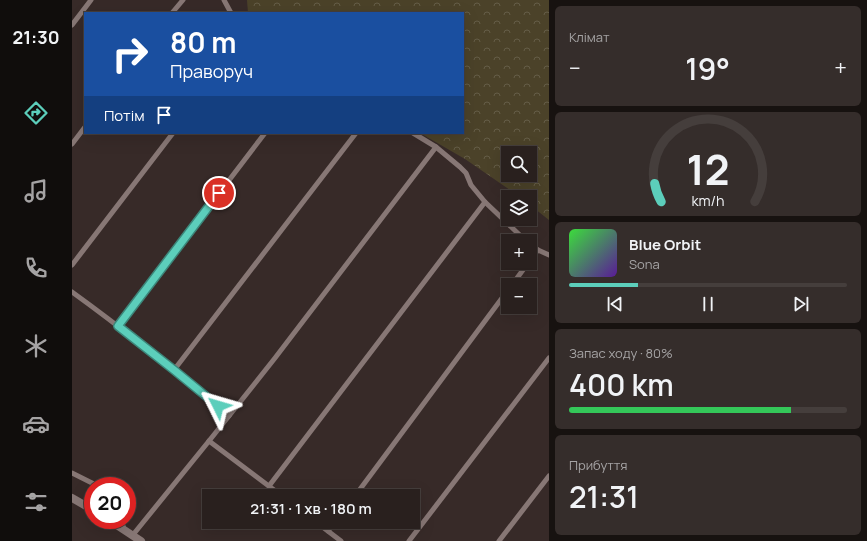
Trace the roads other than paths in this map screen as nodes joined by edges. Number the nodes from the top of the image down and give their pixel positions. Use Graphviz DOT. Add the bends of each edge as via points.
graph roads {
  1 [pos="91,0"];
  2 [pos="182,0"];
  3 [pos="224,0"];
  4 [pos="173,12"];
  5 [pos="230,12"];
  6 [pos="72,25"];
  7 [pos="84,128"];
  8 [pos="172,134"];
  9 [pos="264,134"];
  10 [pos="355,134"];
  11 [pos="415,134"];
  12 [pos="72,144"];
  13 [pos="436,147"];
  14 [pos="485,202"];
  15 [pos="519,234"];
  16 [pos="538,250"];
  17 [pos="549,255"];
  18 [pos="72,265"];
  19 [pos="72,292"];
  20 [pos="501,299"];
  21 [pos="118,326"];
  22 [pos="549,358"];
  23 [pos="174,370"];
  24 [pos="229,416"];
  25 [pos="209,441"];
  26 [pos="72,473"];
  27 [pos="549,476"];
  28 [pos="84,479"];
  29 [pos="269,486"];
  30 [pos="273,489"];
  31 [pos="360,489"];
  32 [pos="72,498"];
  33 [pos="84,505"];
  34 [pos="123,529"];
  35 [pos="325,529"];
  36 [pos="328,531"];
  37 [pos="129,538"];
  38 [pos="140,541"];
  39 [pos="341,541"];
  40 [pos="409,541"];
  41 [pos="499,541"];
  1 -- 6 [label="lane"];
  2 -- 4 [label="lane"];
  3 -- 5 [label="lane"];
  7 -- 12 [label="lane"];
  8 -- 18 [label="lane"];
  9 -- 21 [label="lane"];
  10 -- 23 [label="lane"];
  11 -- 13 [label="lane"];
  13 -- 14 [label="lane" via="460,167"];
  13 -- 24 [label="lane"];
  14 -- 15 [label="lane"];
  14 -- 29 [label="lane"];
  16 -- 17 [label="lane"];
  19 -- 21 [label="lane"];
  20 -- 31 [label="lane"];
  21 -- 23 [label="lane"];
  22 -- 40 [label="lane"];
  23 -- 24 [label="lane"];
  24 -- 25 [label="lane"];
  25 -- 29 [label="lane"];
  25 -- 37 [label="lane"];
  26 -- 28 [label="lane"];
  27 -- 41 [label="lane"];
  29 -- 30 [label="lane"];
  32 -- 33 [label="street"];
  34 -- 37 [label="street"];
  35 -- 36 [label="lane"];
  36 -- 39 [label="lane"];
  37 -- 38 [label="street"];
}
